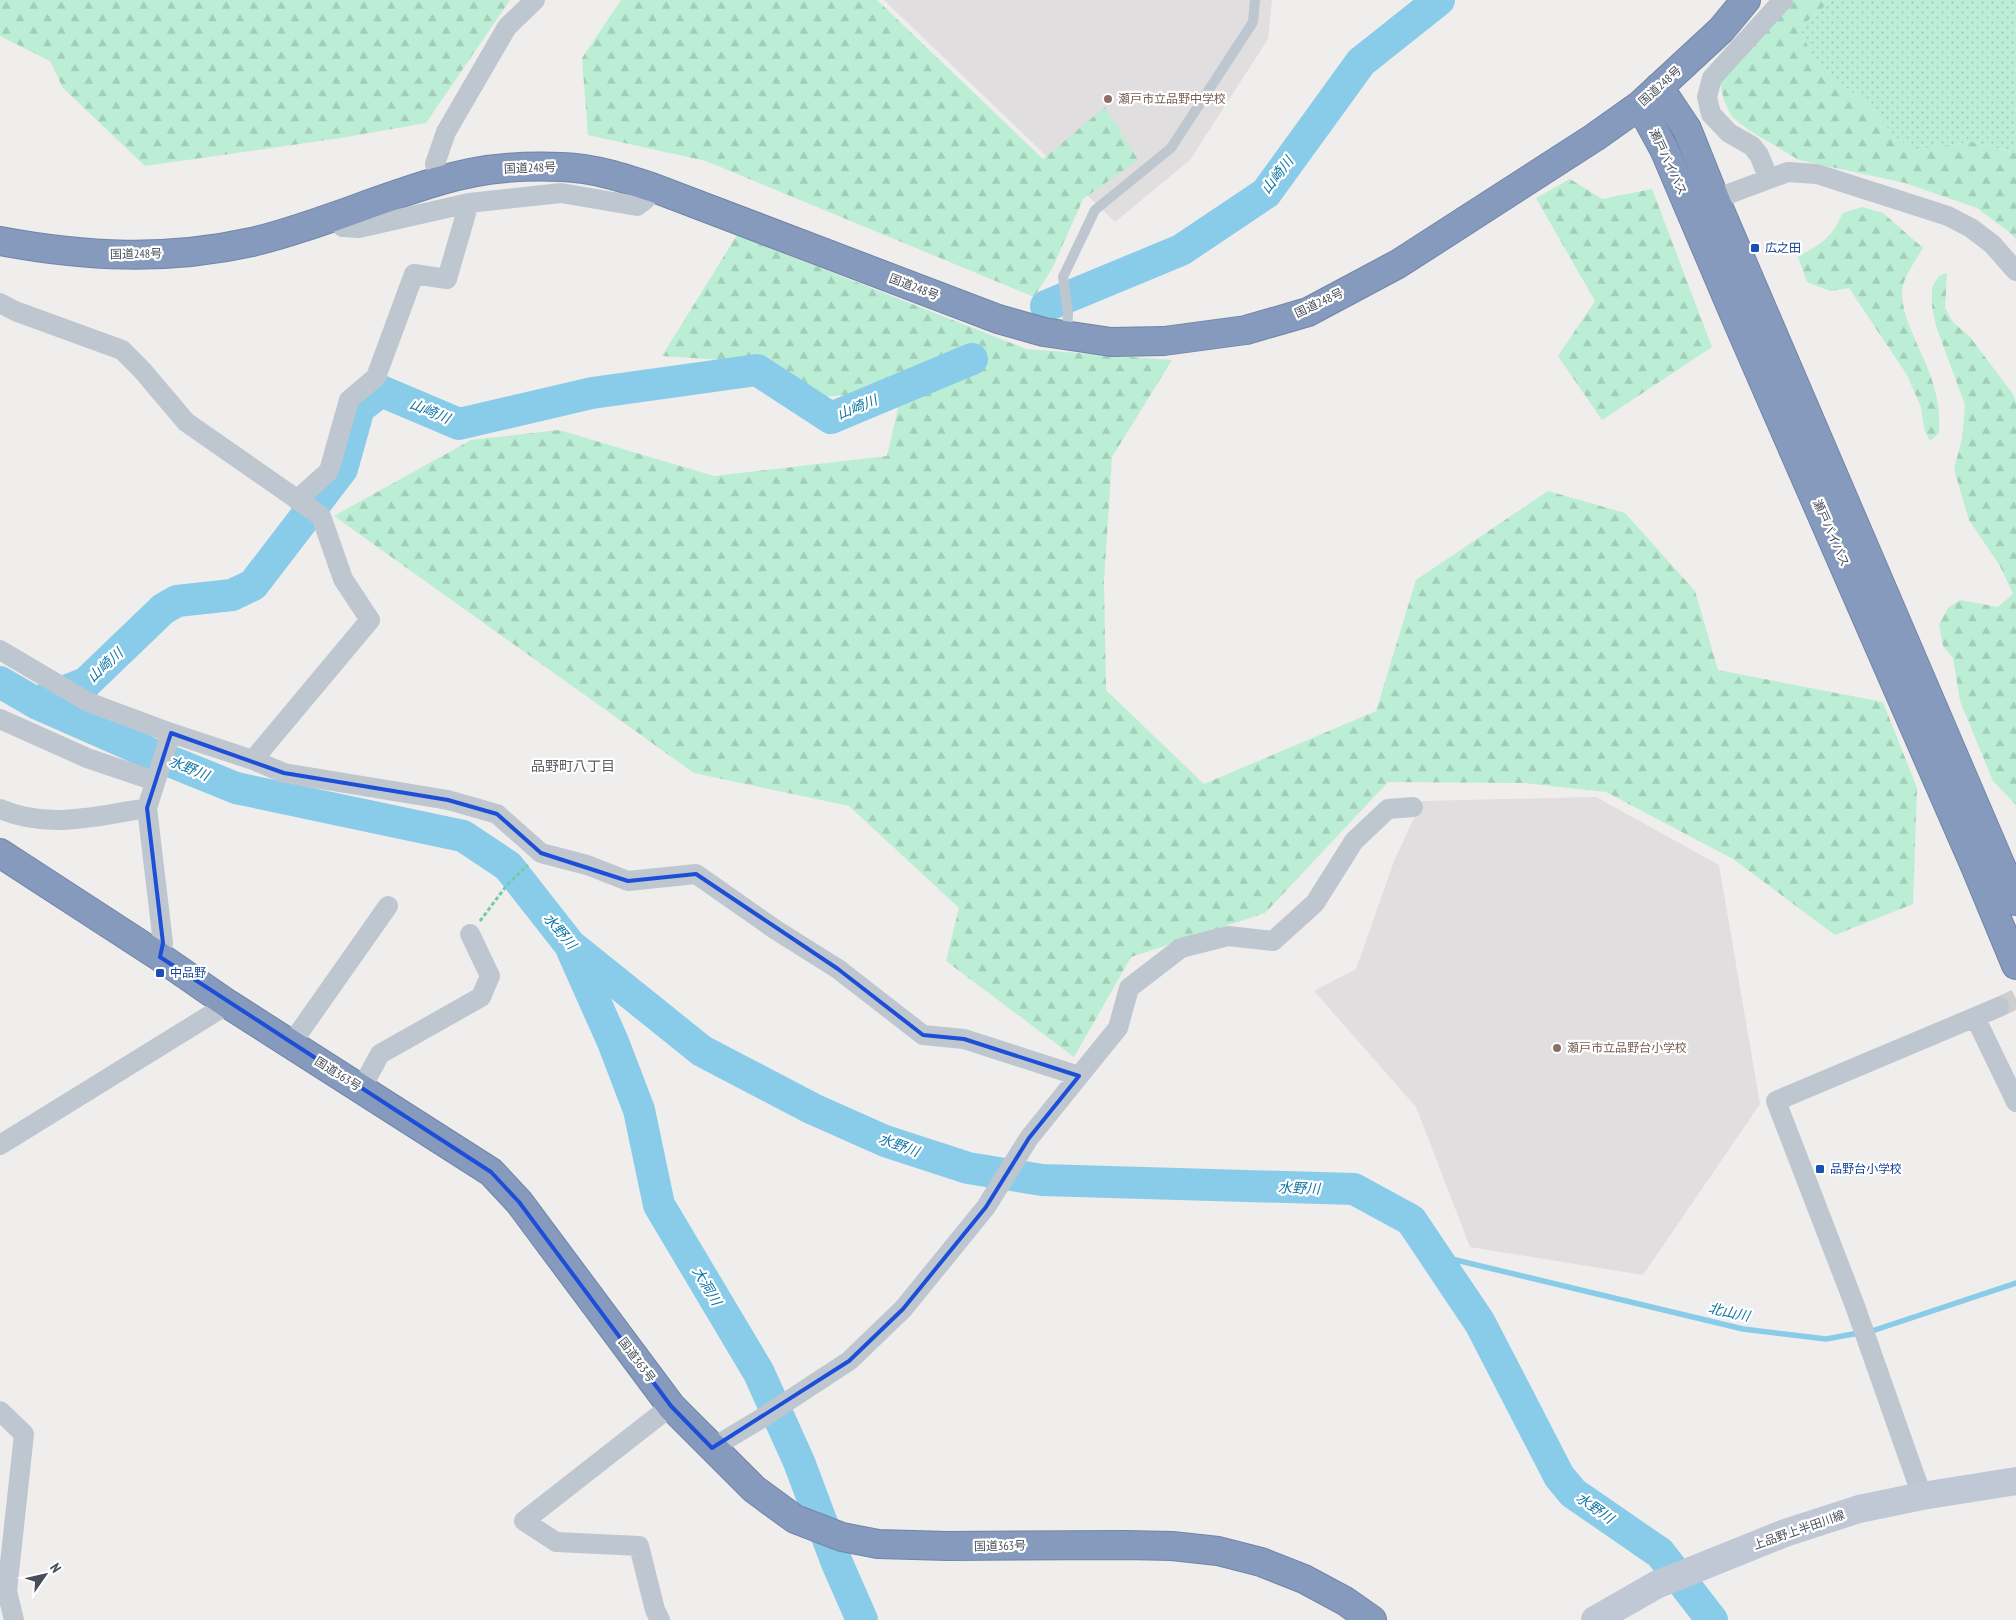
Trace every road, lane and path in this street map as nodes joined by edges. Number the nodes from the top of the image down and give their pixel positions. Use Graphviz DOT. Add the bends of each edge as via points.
graph roads {
  1 [pos="535,0"];
  2 [pos="1255,0"];
  3 [pos="1746,0"];
  4 [pos="1783,0"];
  5 [pos="1650,96"];
  6 [pos="1769,178"];
  7 [pos="440,180"];
  8 [pos="654,188"];
  9 [pos="1715,199"];
  10 [pos="469,203"];
  11 [pos="335,216"];
  12 [pos="0,241"];
  13 [pos="2016,271"];
  14 [pos="0,303"];
  15 [pos="1068,324"];
  16 [pos="298,500"];
  17 [pos="0,650"];
  18 [pos="0,719"];
  19 [pos="171,733"];
  20 [pos="253,760"];
  21 [pos="155,781"];
  22 [pos="1413,807"];
  23 [pos="147,808"];
  24 [pos="0,809"];
  25 [pos="0,853"];
  26 [pos="541,853"];
  27 [pos="2016,901"];
  28 [pos="388,906"];
  29 [pos="470,934"];
  30 [pos="160,957"];
  31 [pos="2016,965"];
  32 [pos="228,1004"];
  33 [pos="2000,1007"];
  34 [pos="1975,1017"];
  35 [pos="290,1044"];
  36 [pos="1079,1076"];
  37 [pos="361,1089"];
  38 [pos="2016,1102"];
  39 [pos="0,1145"];
  40 [pos="671,1406"];
  41 [pos="0,1411"];
  42 [pos="712,1448"];
  43 [pos="2016,1481"];
  44 [pos="1922,1496"];
  45 [pos="3,1591"];
  46 [pos="14,1620"];
  47 [pos="660,1620"];
  48 [pos="1372,1620"];
  49 [pos="1595,1620"];
  1 -- 7 [label="street" via="507,27 446,132 435,164"];
  2 -- 15 [label="lane" via="1253,22 1171,148 1095,210 1063,277"];
  3 -- 5 [label="highway, 国道248号" via="1721,30"];
  4 -- 6 [label="street" via="1712,78 1707,97 1711,114 1729,133 1752,146"];
  5 -- 9 [label="highway, 瀬戸バイパス" via="1687,128"];
  5 -- 15 [label="highway, 国道248号" via="1595,136 1398,264 1308,312 1246,330 1164,342 1111,342"];
  5 -- 31 [label="highway, 瀬戸バイパス" via="1664,149"];
  6 -- 9 [label="street"];
  6 -- 13 [label="street" via="1788,172 1817,174 1948,216 1972,228 1992,244"];
  7 -- 8 [label="highway, 国道248号" via="493,170 563,167 613,175"];
  7 -- 11 [label="highway, 国道248号"];
  8 -- 10 [label="street" via="636,206 561,193"];
  8 -- 15 [label="highway, 国道248号" via="998,319 1044,332"];
  9 -- 27 [label="highway, 瀬戸バイパス"];
  10 -- 11 [label="street" via="359,228 343,228"];
  10 -- 16 [label="street" via="447,279 414,274 376,377 349,400 329,471"];
  11 -- 12 [label="highway, 国道248号" via="252,242 161,255 76,254"];
  14 -- 16 [label="street" via="122,350 186,422"];
  16 -- 20 [label="street" via="321,516 343,579 370,620"];
  17 -- 19 [label="street" via="88,702"];
  18 -- 21 [label="street" via="86,758"];
  19 -- 20 [label="street"];
  19 -- 21 [label="street"];
  20 -- 26 [label="street" via="284,773 448,800 497,814"];
  21 -- 23 [label="street"];
  22 -- 36 [label="street" via="1388,809 1354,841 1315,903 1274,941 1228,936 1181,948 1129,988 1118,1028"];
  23 -- 24 [label="street" via="93,818 49,821 13,815"];
  23 -- 30 [label="street" via="163,943"];
  25 -- 30 [label="highway, 国道363号"];
  26 -- 29 [label="path" via="507,885"];
  26 -- 36 [label="street" via="587,865 628,881 696,874 838,969 923,1035 964,1039"];
  28 -- 35 [label="street"];
  29 -- 37 [label="street" via="490,976 480,997 380,1054"];
  30 -- 32 [label="highway, 国道363号"];
  32 -- 35 [label="highway, 国道363号"];
  32 -- 39 [label="street"];
  33 -- 34 [label="street"];
  34 -- 38 [label="street"];
  34 -- 44 [label="street" via="1776,1101 1855,1306"];
  35 -- 37 [label="highway, 国道363号"];
  36 -- 42 [label="street" via="1029,1138 986,1207 896,1315 849,1361"];
  37 -- 40 [label="highway, 国道363号" via="491,1172 519,1202"];
  40 -- 42 [label="highway, 国道363号"];
  40 -- 47 [label="street" via="524,1522 556,1542 639,1546"];
  41 -- 45 [label="street" via="24,1434"];
  42 -- 48 [label="highway, 国道363号" via="754,1488 795,1519 842,1537 878,1544 1125,1545 1218,1551 1261,1562 1304,1579 1346,1601"];
  43 -- 44 [label="street, 上品野上半田川線"];
  44 -- 49 [label="street, 上品野上半田川線" via="1859,1509 1784,1533 1656,1585"];
  45 -- 46 [label="street"];
}
